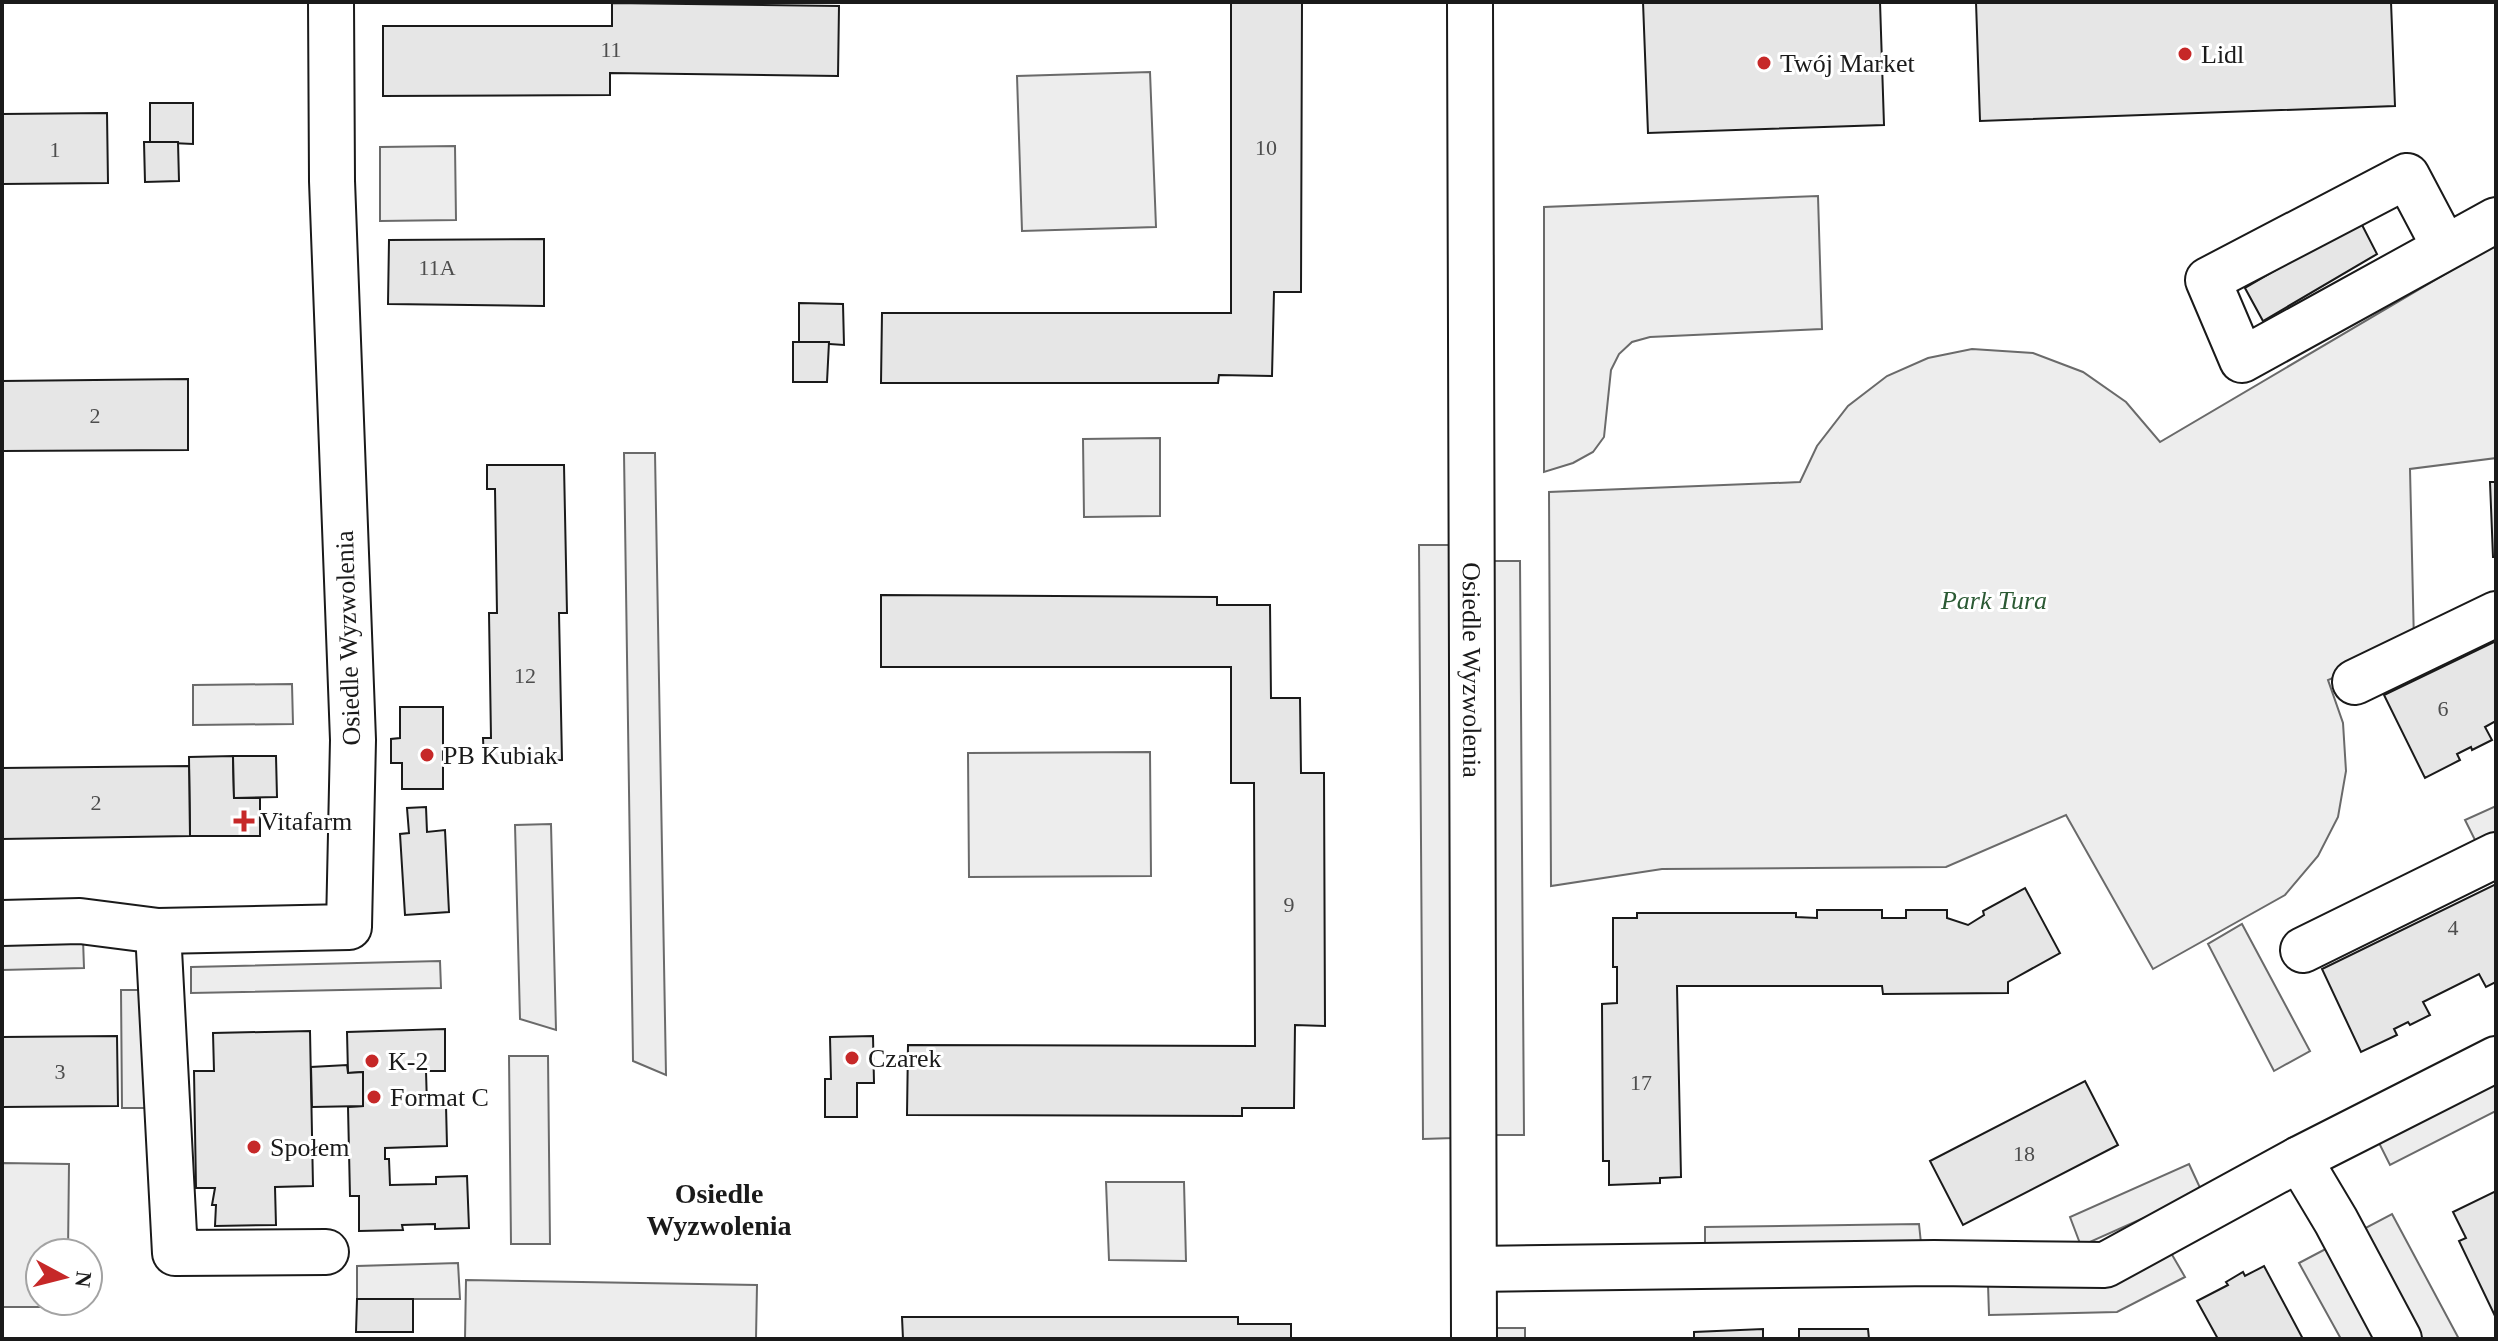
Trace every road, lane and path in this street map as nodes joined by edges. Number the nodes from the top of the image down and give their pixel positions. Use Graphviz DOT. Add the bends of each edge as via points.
graph roads {
  1 [pos="331,2"];
  2 [pos="1470,2"];
  3 [pos="2496,220"];
  4 [pos="2445,248"];
  5 [pos="2496,614"];
  6 [pos="2355,682"];
  7 [pos="2496,855"];
  8 [pos="2,923"];
  9 [pos="158,931"];
  10 [pos="2303,950"];
  11 [pos="2496,1059"];
  12 [pos="2299,1159"];
  13 [pos="326,1252"];
  14 [pos="1474,1269"];
  15 [pos="1474,1339"];
  16 [pos="2399,1339"];
  1 -- 9 [label="street, Osiedle Wyzwolenia" via="332,181 353,740 349,927"];
  2 -- 14 [label="street, Osiedle Wyzwolenia"];
  3 -- 4 [label="street"];
  4 -- 4 [label="street" via="2242,360 2208,280 2412,162"];
  5 -- 6 [label="street"];
  7 -- 10 [label="street"];
  8 -- 9 [label="street, Osiedle Wyzwolenia" via="80,921"];
  9 -- 13 [label="street" via="175,1253"];
  11 -- 12 [label="street"];
  12 -- 14 [label="street" via="2105,1265"];
  12 -- 16 [label="street"];
  14 -- 15 [label="street, Osiedle Wyzwolenia"];
}
